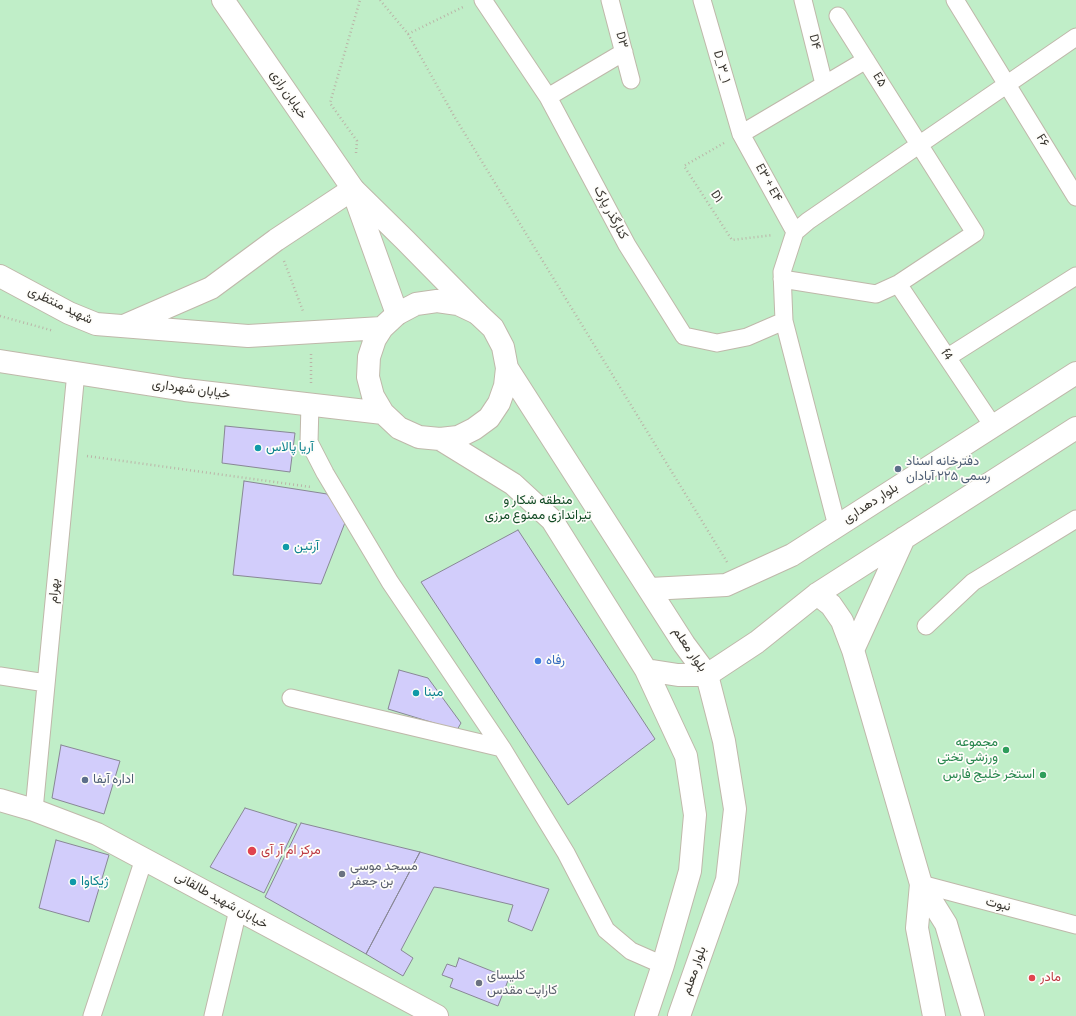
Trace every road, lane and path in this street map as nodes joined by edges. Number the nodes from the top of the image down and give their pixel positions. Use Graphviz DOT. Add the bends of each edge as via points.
graph roads {
  1 [pos="223,0"];
  2 [pos="360,0"];
  3 [pos="380,0"];
  4 [pos="483,0"];
  5 [pos="610,0"];
  6 [pos="702,0"];
  7 [pos="804,0"];
  8 [pos="955,0"];
  9 [pos="466,5"];
  10 [pos="838,16"];
  11 [pos="408,34"];
  12 [pos="1076,37"];
  13 [pos="624,52"];
  14 [pos="866,60"];
  15 [pos="631,80"];
  16 [pos="824,84"];
  17 [pos="1007,84"];
  18 [pos="548,97"];
  19 [pos="330,103"];
  20 [pos="741,134"];
  21 [pos="920,144"];
  22 [pos="353,189"];
  23 [pos="1076,197"];
  24 [pos="796,232"];
  25 [pos="0,276"];
  26 [pos="1076,276"];
  27 [pos="782,279"];
  28 [pos="898,284"];
  29 [pos="477,313"];
  30 [pos="389,321"];
  31 [pos="784,321"];
  32 [pos="123,327"];
  33 [pos="948,357"];
  34 [pos="0,360"];
  35 [pos="507,368"];
  36 [pos="76,372"];
  37 [pos="1076,373"];
  38 [pos="310,404"];
  39 [pos="383,413"];
  40 [pos="993,426"];
  41 [pos="1076,428"];
  42 [pos="440,439"];
  43 [pos="68,453"];
  44 [pos="335,490"];
  45 [pos="1076,519"];
  46 [pos="837,526"];
  47 [pos="904,538"];
  48 [pos="738,580"];
  49 [pos="650,589"];
  50 [pos="817,594"];
  51 [pos="926,626"];
  52 [pos="853,650"];
  53 [pos="646,670"];
  54 [pos="707,675"];
  55 [pos="0,676"];
  56 [pos="46,683"];
  57 [pos="291,698"];
  58 [pos="502,748"];
  59 [pos="0,800"];
  60 [pos="34,810"];
  61 [pos="144,859"];
  62 [pos="921,884"];
  63 [pos="238,910"];
  64 [pos="1076,925"];
  65 [pos="663,965"];
  66 [pos="693,975"];
  67 [pos="92,1016"];
  68 [pos="213,1016"];
  69 [pos="437,1016"];
  70 [pos="646,1016"];
  71 [pos="679,1016"];
  72 [pos="690,1016"];
  73 [pos="934,1016"];
  74 [pos="973,1016"];
  1 -- 22 [label="main road, خیابان رازی"];
  2 -- 19 [label="path"];
  3 -- 11 [label="path"];
  4 -- 18 [label="street, کنارگذر پارک"];
  5 -- 13 [label="street, D۳"];
  6 -- 20 [label="street, D_۳_۱"];
  7 -- 16 [label="street, D۴"];
  8 -- 17 [label="street, F۶"];
  9 -- 11 [label="path"];
  10 -- 14 [label="street, E۵"];
  11 -- 48 [label="path" via="458,123"];
  12 -- 17 [label="street"];
  13 -- 15 [label="street, D۳"];
  13 -- 18 [label="street"];
  14 -- 16 [label="street"];
  14 -- 21 [label="street, E۵"];
  16 -- 20 [label="street"];
  17 -- 21 [label="street"];
  17 -- 23 [label="street, F۶"];
  18 -- 31 [label="street, کنارگذر پارک" via="627,245 684,336 717,342 748,337"];
  20 -- 24 [label="street, E۳ + E۴"];
  20 -- 24 [label="path, D۱" via="684,166 732,240"];
  21 -- 24 [label="street" via="808,221"];
  21 -- 28 [label="street, E۵" via="975,234"];
  22 -- 29 [label="main road, خیابان رازی"];
  22 -- 30 [label="main road, خیابان رازی"];
  22 -- 32 [label="main road" via="276,240 211,288"];
  24 -- 27 [label="street"];
  25 -- 32 [label="main road, شهید منتظری" via="69,313 96,324"];
  26 -- 33 [label="street"];
  27 -- 28 [label="street" via="876,294"];
  27 -- 31 [label="street"];
  28 -- 33 [label="street, f4"];
  29 -- 30 [label="main road" via="458,304 437,301 416,304"];
  29 -- 35 [label="main road" via="493,328 503,347"];
  30 -- 32 [label="main road, شهید منتظری" via="248,336"];
  30 -- 39 [label="main road" via="375,339 369,357 368,377 373,396"];
  31 -- 46 [label="street"];
  33 -- 40 [label="street, f4"];
  34 -- 36 [label="main road, خیابان شهرداری"];
  35 -- 42 [label="main road" via="505,386 499,403 488,418 458,437"];
  35 -- 49 [label="main road, بلوار معلم"];
  36 -- 38 [label="main road, خیابان شهرداری" via="185,390"];
  36 -- 43 [label="street, بهرام"];
  37 -- 40 [label="main road, بلوار دهداری"];
  38 -- 39 [label="main road, خیابان شهرداری"];
  38 -- 44 [label="street" via="309,442"];
  39 -- 42 [label="main road" via="399,428 418,437"];
  40 -- 46 [label="main road, بلوار دهداری"];
  41 -- 47 [label="main road"];
  42 -- 53 [label="main road" via="513,484 552,520"];
  43 -- 44 [label="path"];
  43 -- 56 [label="street, بهرام"];
  44 -- 58 [label="street" via="390,582"];
  45 -- 51 [label="street" via="973,582"];
  46 -- 48 [label="main road, بلوار دهداری" via="792,555"];
  47 -- 50 [label="main road"];
  47 -- 52 [label="main road"];
  48 -- 49 [label="main road, بلوار دهداری" via="726,585"];
  49 -- 54 [label="main road, بلوار معلم" via="684,644"];
  50 -- 52 [label="main road" via="831,605 842,621"];
  50 -- 54 [label="main road" via="757,642"];
  52 -- 62 [label="main road"];
  53 -- 54 [label="main road" via="678,675"];
  53 -- 65 [label="main road" via="686,756 695,815 690,871"];
  54 -- 66 [label="main road, بلوار معلم" via="724,741 735,809 727,880"];
  55 -- 56 [label="street"];
  56 -- 60 [label="street, بهرام"];
  57 -- 58 [label="street"];
  58 -- 65 [label="street" via="566,853 606,930 631,951"];
  59 -- 60 [label="main road, خیابان شهيد طالقانی"];
  60 -- 61 [label="main road, خیابان شهيد طالقانی" via="97,834"];
  61 -- 63 [label="main road, خیابان شهيد طالقانی"];
  61 -- 67 [label="street"];
  62 -- 64 [label="street, نبوت"];
  62 -- 73 [label="main road" via="917,928"];
  62 -- 74 [label="main road" via="946,924"];
  63 -- 68 [label="street"];
  63 -- 69 [label="main road, خیابان شهيد طالقانی"];
  65 -- 70 [label="main road"];
  66 -- 71 [label="main road, بلوار معلم"];
  66 -- 72 [label="main road"];
}
